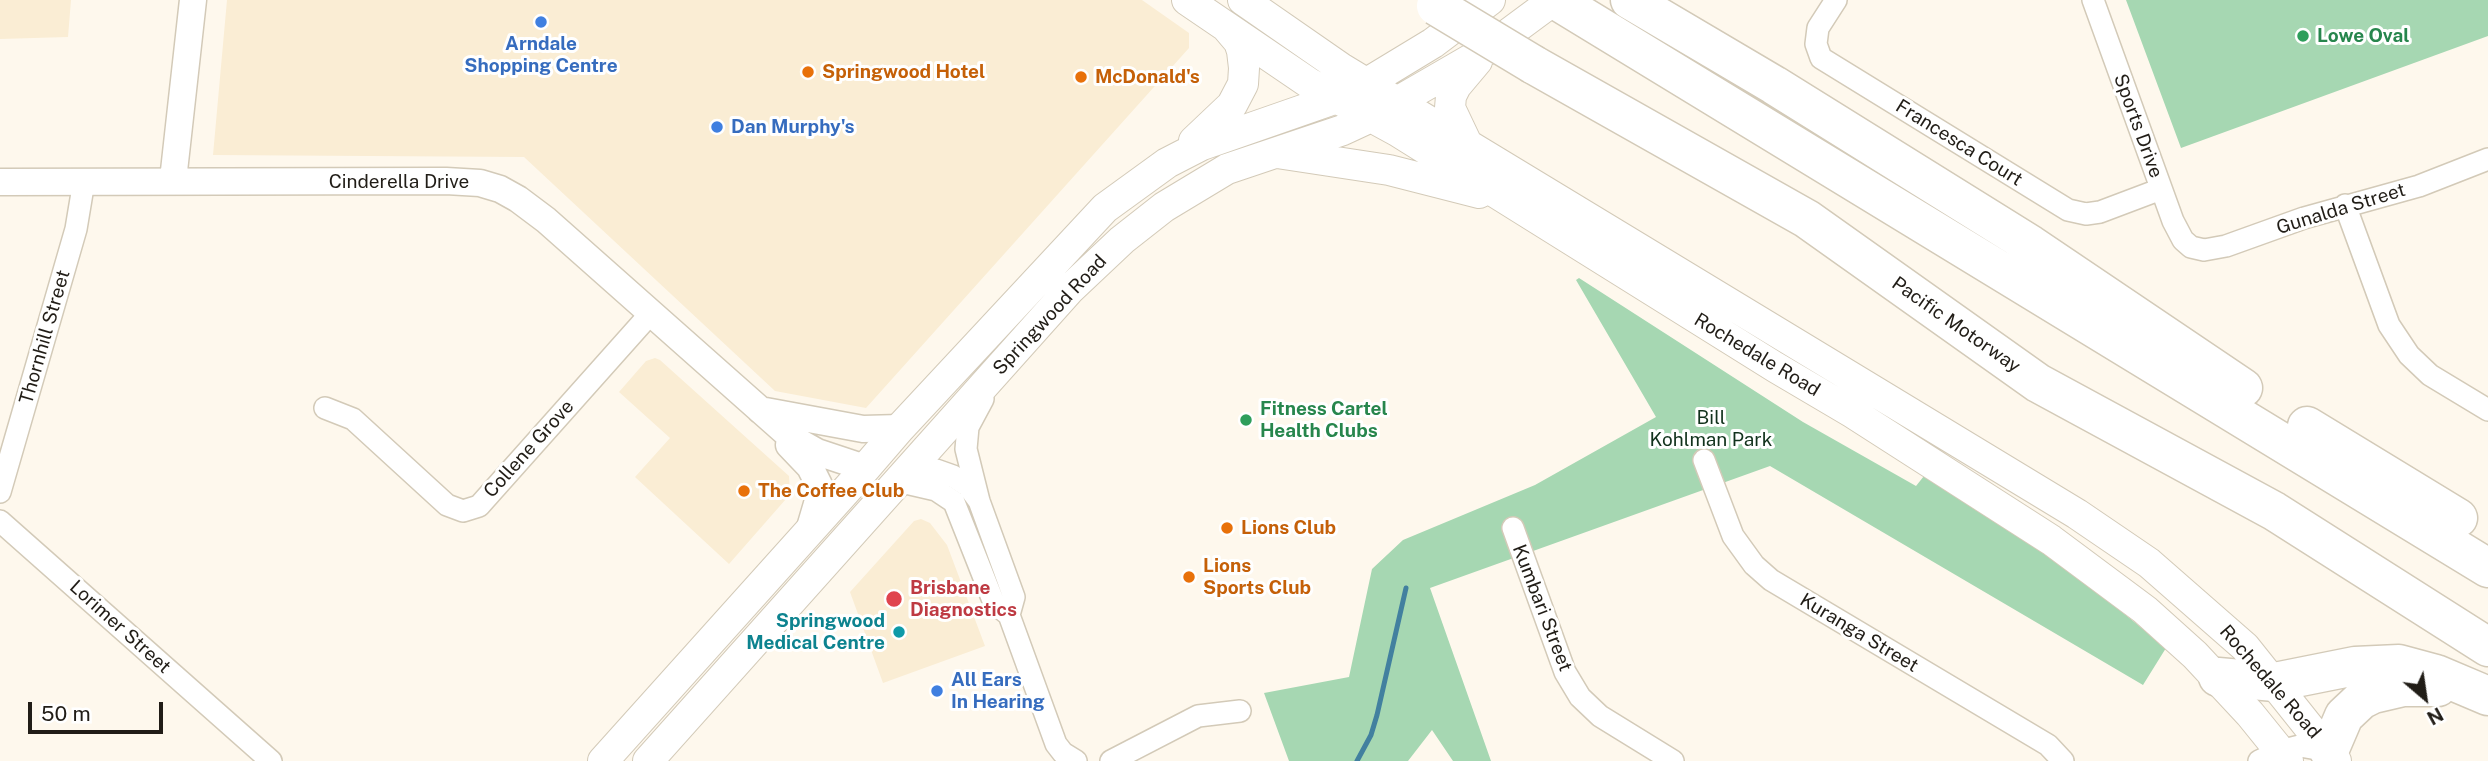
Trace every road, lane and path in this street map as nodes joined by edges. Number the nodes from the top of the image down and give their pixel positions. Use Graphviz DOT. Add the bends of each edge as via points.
graph roads {
  1 [pos="1187,0"];
  2 [pos="1243,0"];
  3 [pos="1490,0"];
  4 [pos="1555,0"];
  5 [pos="1630,0"];
  6 [pos="1836,0"];
  7 [pos="2093,0"];
  8 [pos="192,2"];
  9 [pos="1432,3"];
  10 [pos="1228,29"];
  11 [pos="1504,39"];
  12 [pos="1367,83"];
  13 [pos="1337,98"];
  14 [pos="1398,102"];
  15 [pos="1371,117"];
  16 [pos="1469,148"];
  17 [pos="1274,153"];
  18 [pos="1183,155"];
  19 [pos="2488,159"];
  20 [pos="173,180"];
  21 [pos="84,181"];
  22 [pos="0,182"];
  23 [pos="2161,189"];
  24 [pos="1506,200"];
  25 [pos="2345,205"];
  26 [pos="2192,247"];
  27 [pos="651,313"];
  28 [pos="1000,367"];
  29 [pos="325,408"];
  30 [pos="758,409"];
  31 [pos="2488,410"];
  32 [pos="900,428"];
  33 [pos="1704,460"];
  34 [pos="865,468"];
  35 [pos="903,475"];
  36 [pos="0,492"];
  37 [pos="979,501"];
  38 [pos="0,521"];
  39 [pos="1513,528"];
  40 [pos="809,531"];
  41 [pos="2488,537"];
  42 [pos="2488,568"];
  43 [pos="1009,615"];
  44 [pos="2488,647"];
  45 [pos="2218,677"];
  46 [pos="2274,682"];
  47 [pos="2474,690"];
  48 [pos="1240,711"];
  49 [pos="2332,756"];
  50 [pos="2276,758"];
  51 [pos="271,761"];
  52 [pos="603,761"];
  53 [pos="648,761"];
  54 [pos="1076,761"];
  55 [pos="1111,761"];
  56 [pos="1673,761"];
  57 [pos="2063,761"];
  1 -- 10 [label="main road, Rochedale Road"];
  2 -- 12 [label="main road, Rochedale Road"];
  3 -- 12 [label="main road, Springwood Road" via="1433,43"];
  4 -- 11 [label="main road, Springwood Road"];
  4 -- 42 [label="highway"];
  5 -- 41 [label="highway" via="2008,231 2230,380"];
  6 -- 23 [label="street, Francesca Court" via="1818,28 1816,44 1821,58 2068,210 2100,212"];
  7 -- 23 [label="street, Sports Drive"];
  8 -- 20 [label="street"];
  9 -- 44 [label="highway, Pacific Motorway, bridge" via="1807,219 2038,383 2274,511"];
  10 -- 13 [label="main road, Rochedale Road"];
  10 -- 18 [label="main road" via="1241,51 1241,90 1227,111"];
  11 -- 14 [label="main road, Springwood Road"];
  11 -- 16 [label="main road" via="1472,66 1451,96 1452,117"];
  12 -- 13 [label="main road, Springwood Road"];
  12 -- 14 [label="main road, Rochedale Road"];
  13 -- 15 [label="main road, Rochedale Road"];
  13 -- 18 [label="main road, Springwood Road" via="1222,136"];
  14 -- 15 [label="main road, Springwood Road"];
  14 -- 16 [label="main road, Rochedale Road"];
  15 -- 17 [label="main road, Springwood Road"];
  15 -- 24 [label="main road, Rochedale Road"];
  16 -- 46 [label="main road, Rochedale Road" via="2098,528 2205,610"];
  17 -- 24 [label="main road" via="1389,170"];
  17 -- 28 [label="main road, Springwood Road" via="1196,186 1132,232 1070,289"];
  18 -- 32 [label="main road, Springwood Road" via="1105,208"];
  19 -- 25 [label="street, Gunalda Street" via="2419,186"];
  20 -- 21 [label="street, Cinderella Drive"];
  20 -- 27 [label="street, Cinderella Drive" via="480,183 500,189 547,220"];
  21 -- 22 [label="street, Cinderella Drive"];
  21 -- 36 [label="street, Thornhill Street" via="76,229"];
  23 -- 26 [label="street, Sports Drive" via="2178,231"];
  24 -- 45 [label="main road, Rochedale Road" via="2051,540 2145,610"];
  25 -- 26 [label="street, Gunalda Street" via="2226,246"];
  25 -- 31 [label="street" via="2389,325 2409,355 2430,375"];
  27 -- 29 [label="street, Collene Grove" via="479,506 463,511 447,505 353,419"];
  27 -- 30 [label="street, Cinderella Drive"];
  28 -- 35 [label="main road, Springwood Road"];
  28 -- 37 [label="street" via="966,436"];
  30 -- 32 [label="street" via="863,429"];
  30 -- 34 [label="street" via="806,447"];
  30 -- 40 [label="street" via="808,464 818,482 819,497"];
  32 -- 34 [label="main road, Springwood Road"];
  33 -- 57 [label="street, Kuranga Street" via="1733,536 1771,580 2048,745"];
  34 -- 35 [label="main road"];
  34 -- 40 [label="main road, Springwood Road"];
  35 -- 37 [label="street" via="926,469 949,474"];
  35 -- 43 [label="street" via="954,502 994,603"];
  35 -- 53 [label="main road, Springwood Road"];
  37 -- 43 [label="street" via="1014,597"];
  38 -- 51 [label="street, Lorimer Street"];
  39 -- 56 [label="street, Kumbari Street" via="1565,672 1580,697 1600,716"];
  40 -- 52 [label="main road, Springwood Road"];
  43 -- 54 [label="street" via="1054,740"];
  45 -- 46 [label="highway"];
  45 -- 50 [label="main road, Rochedale Road"];
  46 -- 47 [label="highway" via="2379,663 2417,667"];
  46 -- 49 [label="main road, Rochedale Road"];
  47 -- 49 [label="highway" via="2403,687 2373,694 2344,716"];
  48 -- 55 [label="street" via="1198,716"];
  49 -- 50 [label="street" via="2308,746"];
}
